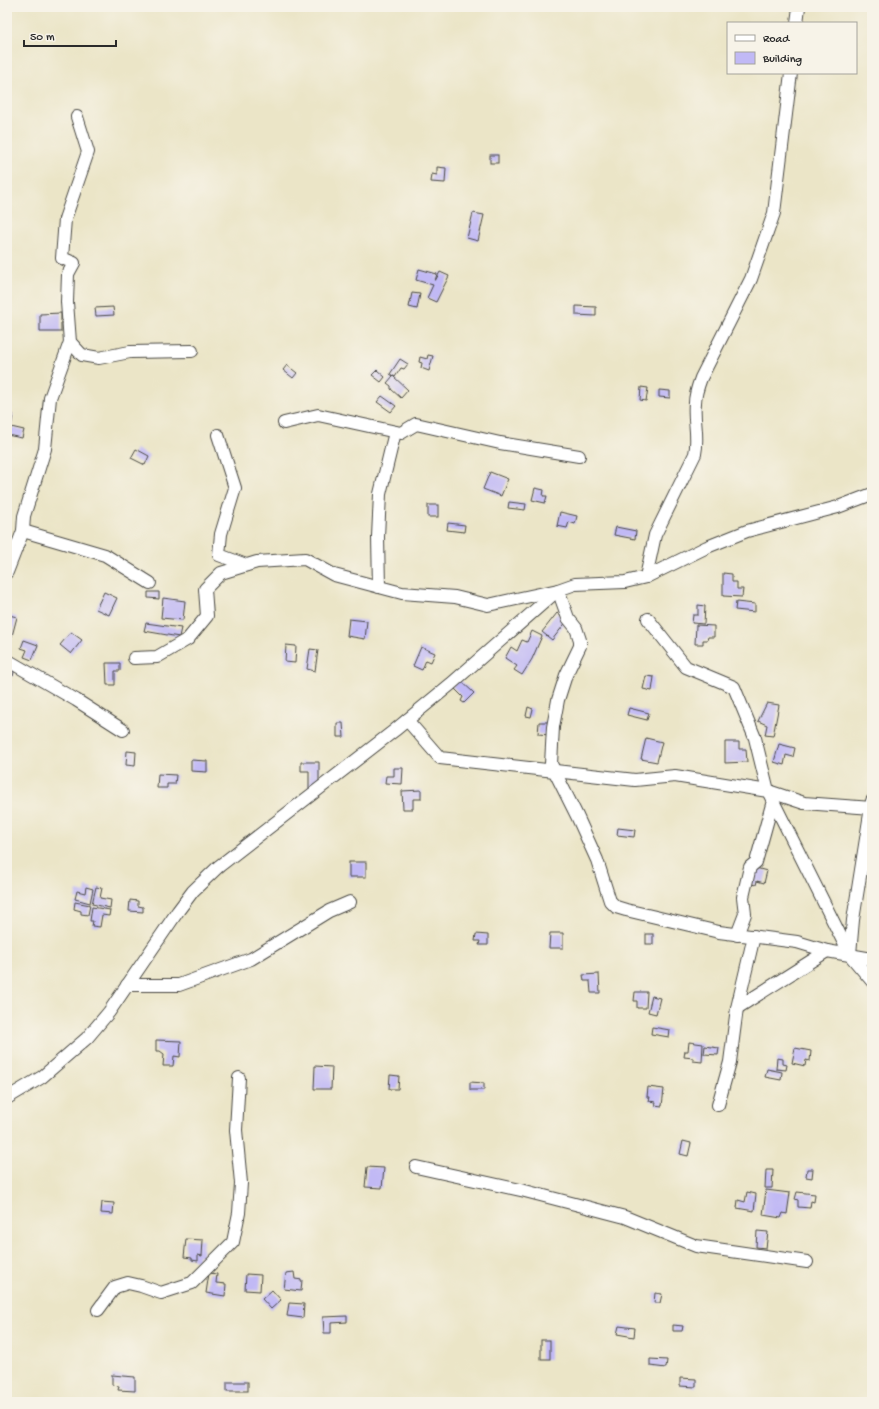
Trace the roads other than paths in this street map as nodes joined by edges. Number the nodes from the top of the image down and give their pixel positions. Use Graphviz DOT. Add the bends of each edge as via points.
graph roads {
  1 [pos="799,7"];
  2 [pos="797,22"];
  3 [pos="791,74"];
  4 [pos="77,117"];
  5 [pos="70,342"];
  6 [pos="192,352"];
  7 [pos="284,423"];
  8 [pos="395,432"];
  9 [pos="218,436"];
  10 [pos="579,456"];
  11 [pos="872,494"];
  12 [pos="23,531"];
  13 [pos="246,565"];
  14 [pos="7,572"];
  15 [pos="646,577"];
  16 [pos="150,583"];
  17 [pos="379,587"];
  18 [pos="558,590"];
  19 [pos="648,619"];
  20 [pos="134,658"];
  21 [pos="7,660"];
  22 [pos="407,720"];
  23 [pos="123,730"];
  24 [pos="553,770"];
  25 [pos="770,796"];
  26 [pos="872,806"];
  27 [pos="350,902"];
  28 [pos="737,935"];
  29 [pos="754,936"];
  30 [pos="826,951"];
  31 [pos="850,955"];
  32 [pos="872,959"];
  33 [pos="872,981"];
  34 [pos="127,985"];
  35 [pos="737,1008"];
  36 [pos="239,1078"];
  37 [pos="7,1098"];
  38 [pos="718,1105"];
  39 [pos="416,1167"];
  40 [pos="807,1262"];
  41 [pos="98,1310"];
  1 -- 2 [label="street"];
  3 -- 15 [label="street" via="774,213 751,279 701,378 694,404 697,431 695,454 655,535"];
  4 -- 5 [label="street" via="88,152 65,219 62,258 74,263 68,274"];
  5 -- 6 [label="street" via="82,355 99,358 130,352"];
  5 -- 12 [label="street" via="50,398 45,449 24,516"];
  7 -- 8 [label="street" via="318,415"];
  8 -- 10 [label="street" via="401,433 416,424 500,443"];
  8 -- 17 [label="street" via="380,494"];
  9 -- 13 [label="street" via="236,488 221,534 219,555"];
  11 -- 15 [label="street" via="838,507 747,531 707,547"];
  12 -- 14 [label="street"];
  12 -- 16 [label="street" via="105,555"];
  13 -- 17 [label="street" via="304,559 334,575"];
  13 -- 20 [label="street" via="220,573 205,589 207,616 188,639 157,657"];
  15 -- 18 [label="street" via="625,582 575,584"];
  17 -- 18 [label="street" via="402,593 455,597 488,605"];
  18 -- 22 [label="street"];
  18 -- 24 [label="street" via="568,618 576,628 580,646 566,675 558,700 551,754"];
  19 -- 25 [label="street" via="686,667 734,687 755,738"];
  21 -- 23 [label="street"];
  22 -- 24 [label="street" via="440,758"];
  22 -- 34 [label="street" via="213,872 193,891"];
  24 -- 25 [label="street" via="635,780 674,776"];
  24 -- 28 [label="street" via="597,860 610,901 616,907"];
  25 -- 26 [label="street" via="804,803"];
  25 -- 28 [label="street" via="756,862 750,867 742,897 745,914"];
  25 -- 31 [label="street"];
  26 -- 31 [label="street" via="853,920"];
  27 -- 34 [label="street" via="329,911 252,959 179,984"];
  28 -- 29 [label="street"];
  29 -- 30 [label="street" via="797,942"];
  29 -- 35 [label="street"];
  30 -- 31 [label="street"];
  30 -- 35 [label="street"];
  31 -- 32 [label="street"];
  31 -- 33 [label="street"];
  34 -- 37 [label="street" via="87,1038 42,1077"];
  35 -- 38 [label="street" via="730,1062"];
  36 -- 41 [label="street" via="236,1130 241,1183 239,1213 233,1242 192,1283 161,1294 128,1283 115,1287"];
  39 -- 40 [label="street" via="525,1191 625,1217 696,1246"];
}
